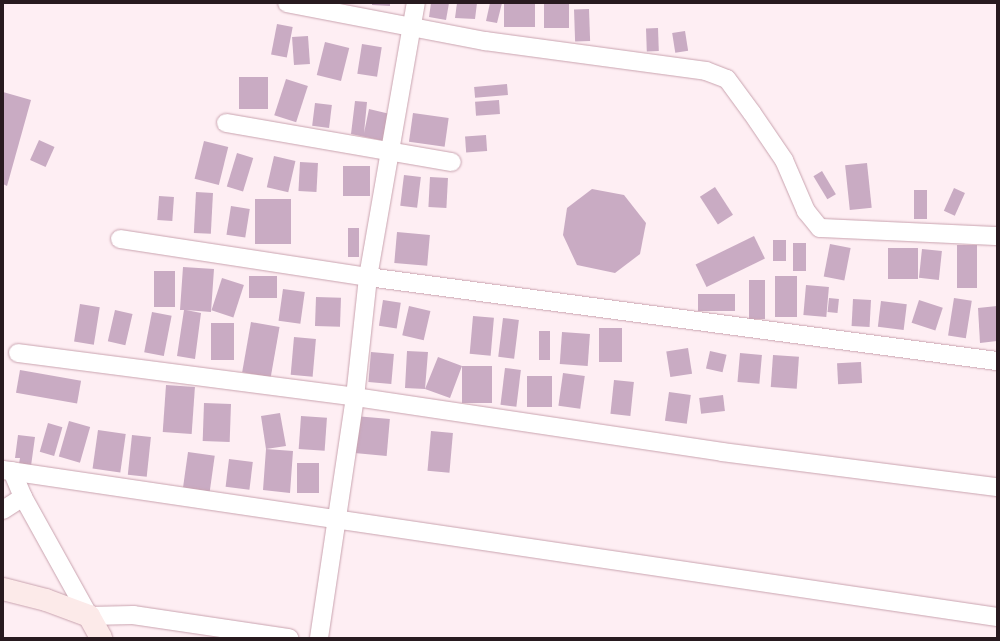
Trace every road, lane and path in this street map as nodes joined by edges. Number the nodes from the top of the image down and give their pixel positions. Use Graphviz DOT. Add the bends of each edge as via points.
graph roads {
  1 [pos="287,3"];
  2 [pos="416,3"];
  3 [pos="412,28"];
  4 [pos="226,123"];
  5 [pos="390,150"];
  6 [pos="452,162"];
  7 [pos="997,236"];
  8 [pos="120,239"];
  9 [pos="368,277"];
  10 [pos="18,353"];
  11 [pos="997,361"];
  12 [pos="355,397"];
  13 [pos="7,470"];
  14 [pos="997,487"];
  15 [pos="23,497"];
  16 [pos="3,510"];
  17 [pos="336,519"];
  18 [pos="3,588"];
  19 [pos="89,616"];
  20 [pos="997,617"];
  21 [pos="101,638"];
  22 [pos="289,638"];
  23 [pos="319,638"];
  1 -- 3 [label="street"];
  2 -- 3 [label="street"];
  3 -- 5 [label="street"];
  3 -- 7 [label="street" via="706,71 727,79 752,113 784,160 806,211 820,228"];
  4 -- 5 [label="street"];
  5 -- 6 [label="street"];
  5 -- 9 [label="street"];
  8 -- 9 [label="street"];
  9 -- 11 [label="street"];
  9 -- 12 [label="street"];
  10 -- 12 [label="street"];
  12 -- 14 [label="street" via="722,452"];
  12 -- 17 [label="street"];
  13 -- 15 [label="street"];
  13 -- 17 [label="street"];
  15 -- 16 [label="street"];
  15 -- 19 [label="street"];
  17 -- 20 [label="street"];
  17 -- 23 [label="street"];
  18 -- 19 [label="street"];
  19 -- 21 [label="street"];
  19 -- 22 [label="street" via="133,615"];
}
